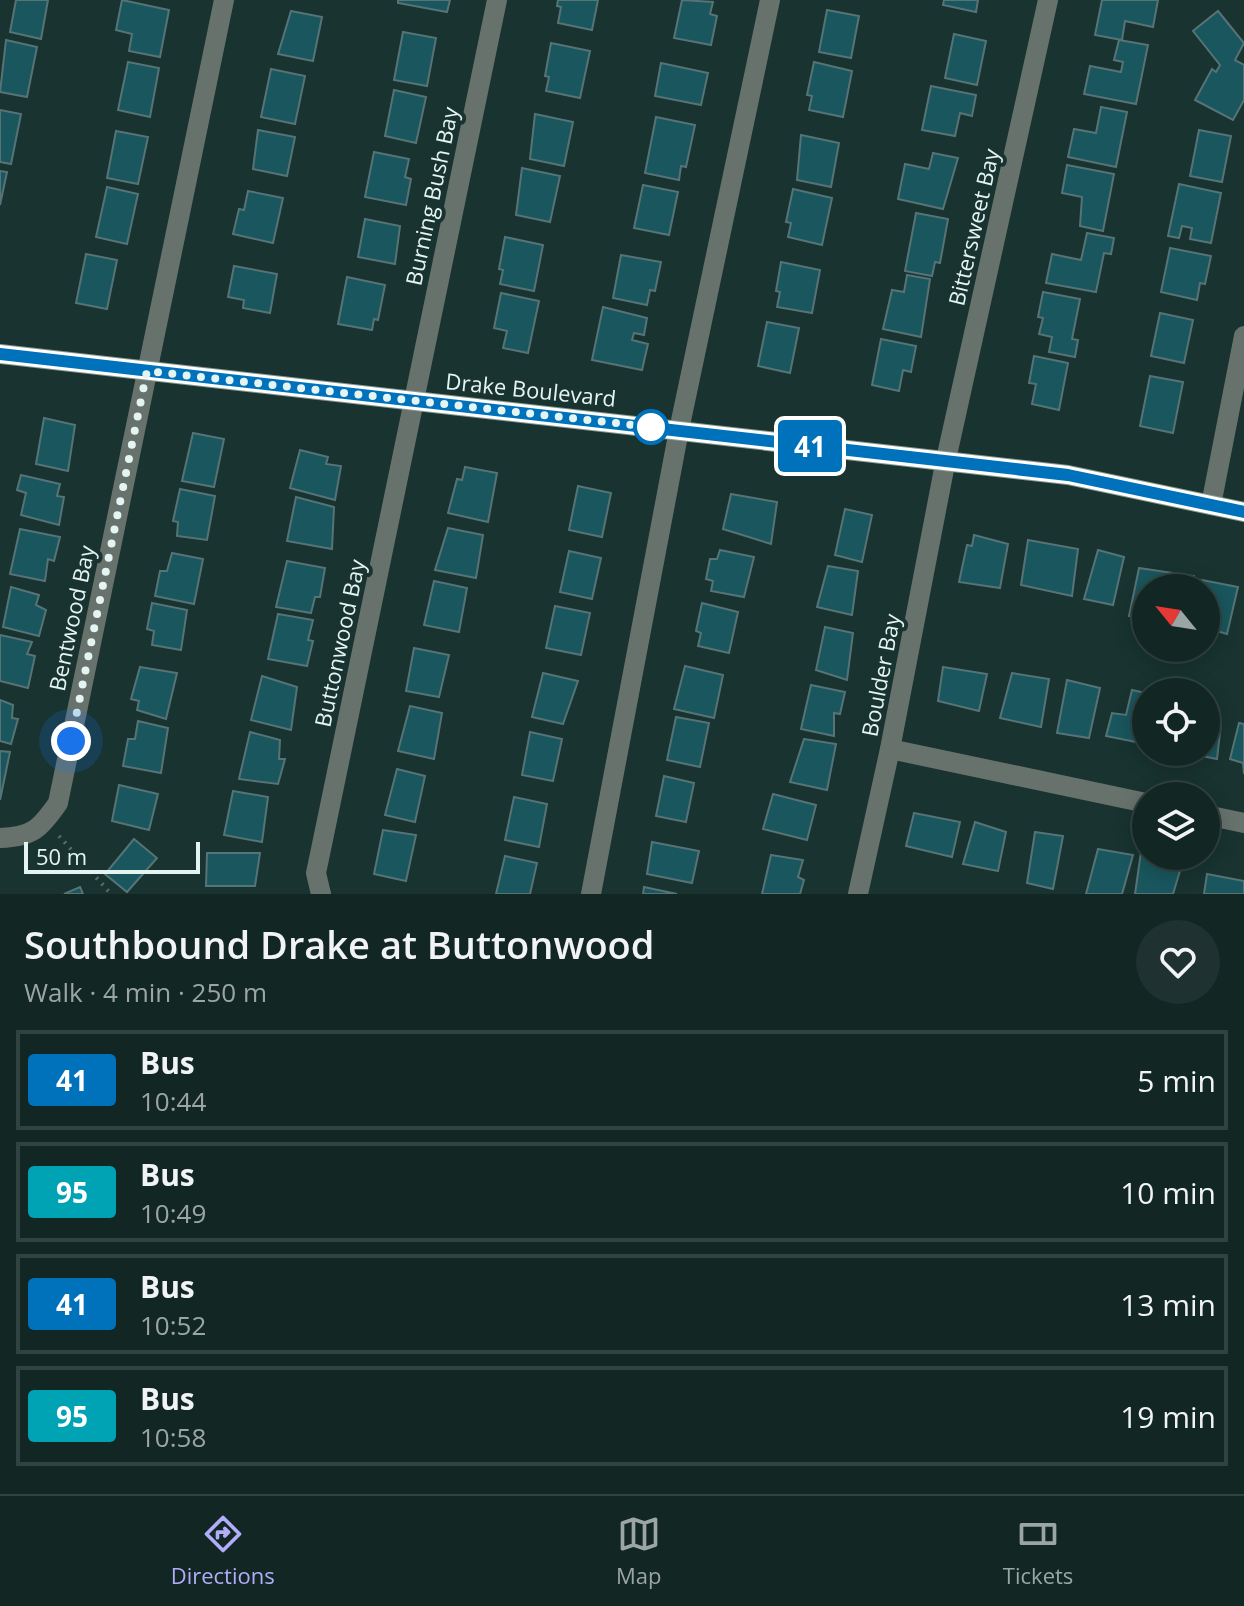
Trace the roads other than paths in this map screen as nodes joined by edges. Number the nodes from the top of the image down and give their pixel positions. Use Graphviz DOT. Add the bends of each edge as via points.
graph roads {
  1 [pos="224,0"];
  2 [pos="497,0"];
  3 [pos="770,0"];
  4 [pos="1048,0"];
  5 [pos="1244,336"];
  6 [pos="0,354"];
  7 [pos="147,371"];
  8 [pos="413,401"];
  9 [pos="679,430"];
  10 [pos="945,464"];
  11 [pos="1211,505"];
  12 [pos="1244,512"];
  13 [pos="890,749"];
  14 [pos="1132,800"];
  15 [pos="1220,818"];
  16 [pos="1244,823"];
  17 [pos="0,838"];
  18 [pos="321,894"];
  19 [pos="591,894"];
  20 [pos="858,894"];
  1 -- 7 [label="street"];
  2 -- 8 [label="street, Burning Bush Bay"];
  3 -- 9 [label="street"];
  4 -- 10 [label="street, Bittersweet Bay"];
  5 -- 11 [label="street"];
  6 -- 7 [label="street, Drake Boulevard"];
  7 -- 8 [label="street, Drake Boulevard"];
  7 -- 17 [label="street, Bentwood Bay" via="58,803 25,837"];
  8 -- 9 [label="street, Drake Boulevard"];
  8 -- 18 [label="street, Buttonwood Bay" via="316,873"];
  9 -- 10 [label="street, Drake Boulevard"];
  9 -- 19 [label="street"];
  10 -- 11 [label="street, Drake Boulevard" via="1068,475"];
  10 -- 13 [label="street, Boulder Bay"];
  11 -- 12 [label="street, Drake Boulevard"];
  13 -- 14 [label="street"];
  13 -- 20 [label="street, Boulder Bay"];
  15 -- 16 [label="street"];
}
